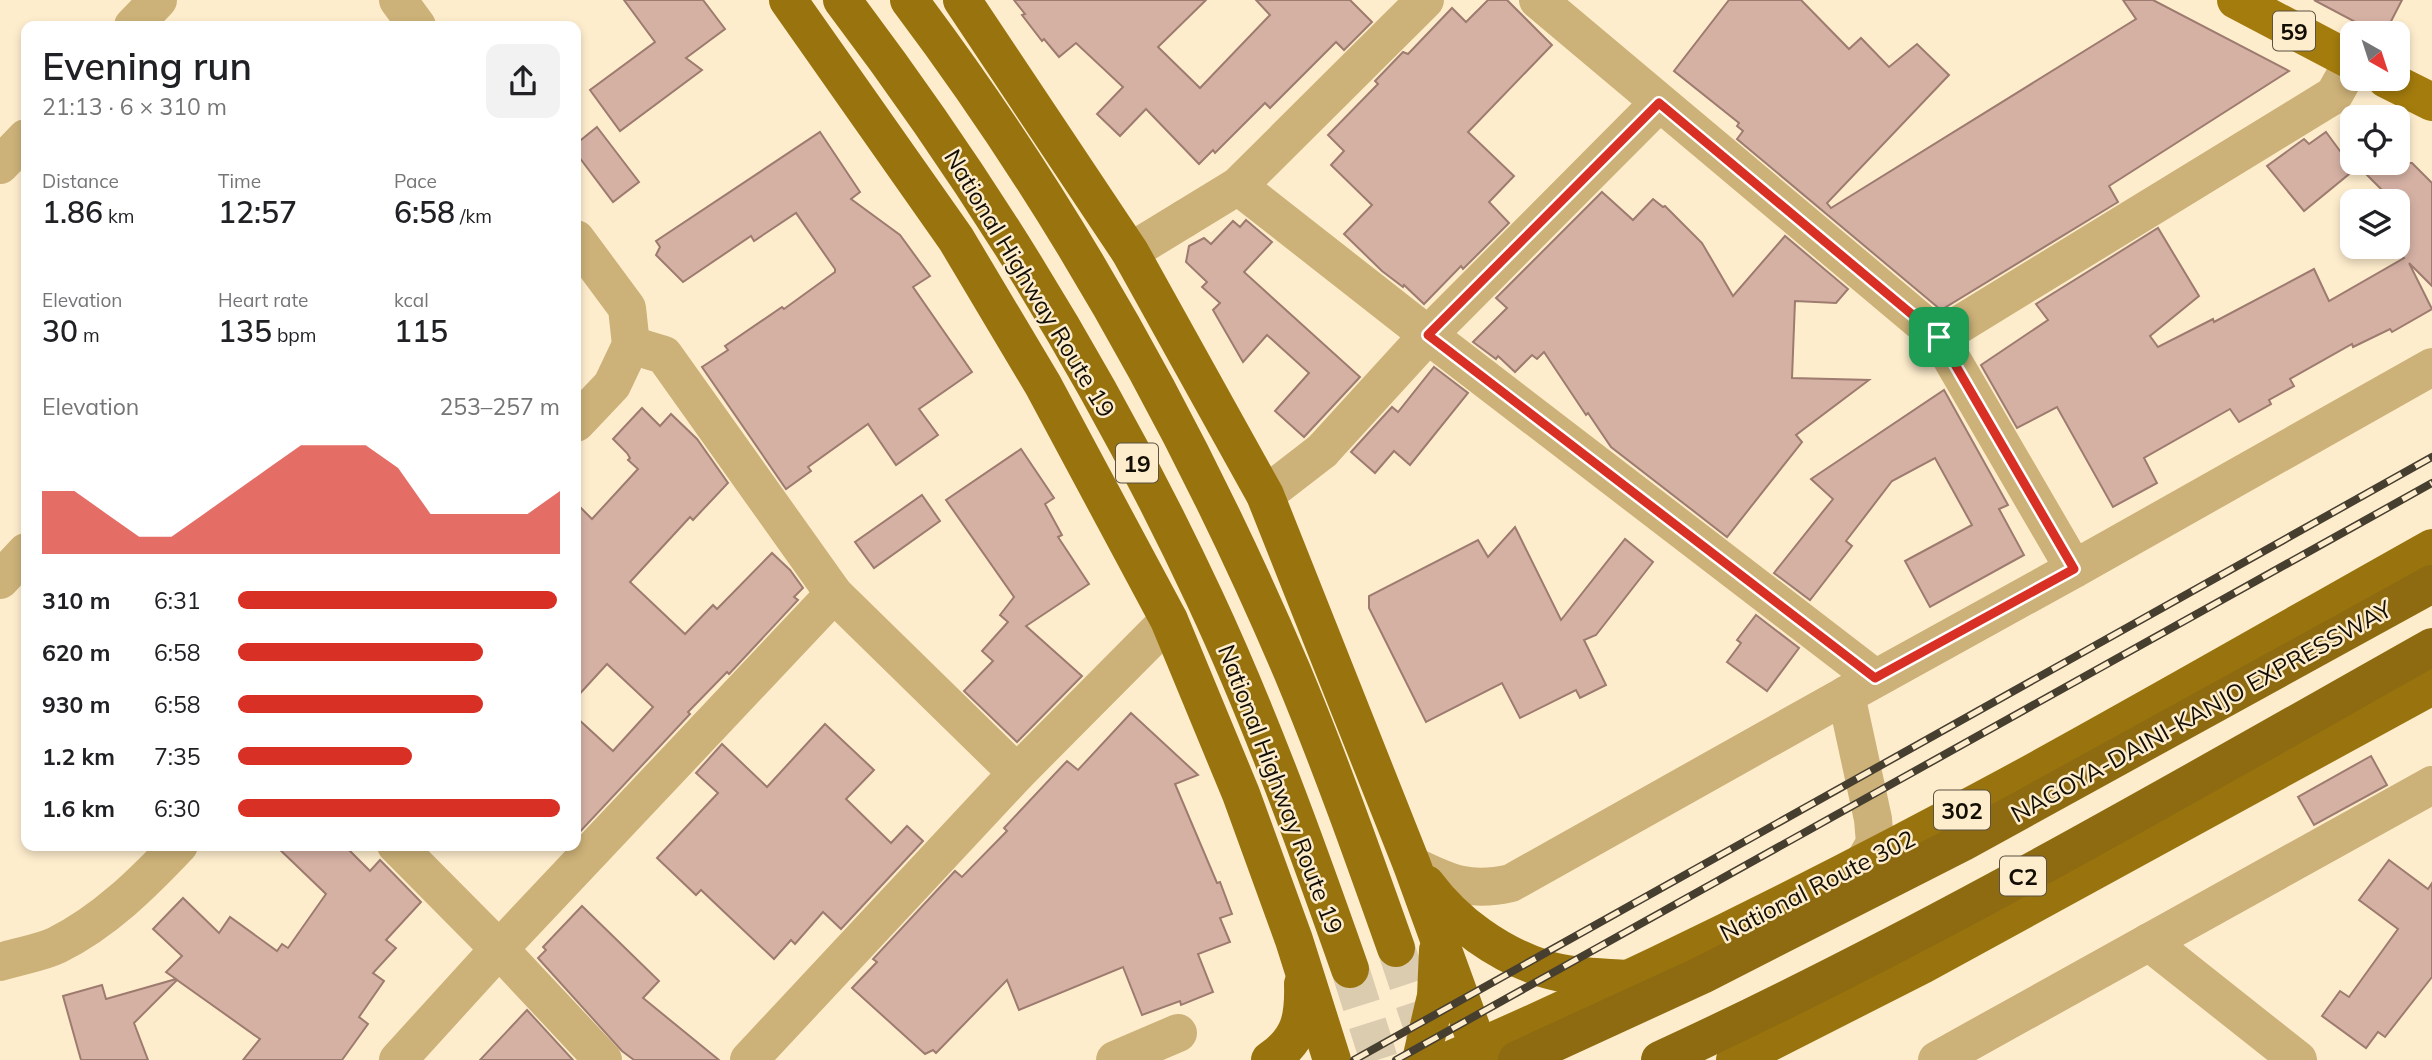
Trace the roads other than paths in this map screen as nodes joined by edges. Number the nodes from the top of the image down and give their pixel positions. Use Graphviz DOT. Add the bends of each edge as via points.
graph roads {
  1 [pos="158,0"];
  2 [pos="398,0"];
  3 [pos="788,0"];
  4 [pos="842,0"];
  5 [pos="909,0"];
  6 [pos="962,0"];
  7 [pos="1425,0"];
  8 [pos="1538,0"];
  9 [pos="2236,0"];
  10 [pos="138,21"];
  11 [pos="413,21"];
  12 [pos="2340,56"];
  13 [pos="2340,84"];
  14 [pos="2410,91"];
  15 [pos="2432,102"];
  16 [pos="1659,103"];
  17 [pos="21,143"];
  18 [pos="0,165"];
  19 [pos="1238,186"];
  20 [pos="581,246"];
  21 [pos="1130,252"];
  22 [pos="1428,335"];
  23 [pos="1939,337"];
  24 [pos="631,345"];
  25 [pos="2432,367"];
  26 [pos="581,418"];
  27 [pos="1265,495"];
  28 [pos="2432,548"];
  29 [pos="21,557"];
  30 [pos="2074,569"];
  31 [pos="0,580"];
  32 [pos="2432,584"];
  33 [pos="834,594"];
  34 [pos="1169,620"];
  35 [pos="2432,647"];
  36 [pos="2432,686"];
  37 [pos="1860,687"];
  38 [pos="1017,773"];
  39 [pos="2432,785"];
  40 [pos="173,851"];
  41 [pos="402,851"];
  42 [pos="1864,862"];
  43 [pos="1412,865"];
  44 [pos="1437,931"];
  45 [pos="2149,942"];
  46 [pos="499,948"];
  47 [pos="1396,948"];
  48 [pos="0,961"];
  49 [pos="1302,964"];
  50 [pos="1350,969"];
  51 [pos="1629,979"];
  52 [pos="1178,1033"];
  53 [pos="1471,1057"];
  54 [pos="398,1060"];
  55 [pos="603,1060"];
  56 [pos="749,1060"];
  57 [pos="1115,1060"];
  58 [pos="1270,1060"];
  59 [pos="1332,1060"];
  60 [pos="1422,1060"];
  61 [pos="1517,1060"];
  62 [pos="1660,1060"];
  63 [pos="1734,1060"];
  64 [pos="1937,1060"];
  65 [pos="2298,1060"];
  1 -- 10 [label="street"];
  2 -- 11 [label="street"];
  3 -- 34 [label="highway" via="957,239 1043,386"];
  4 -- 50 [label="highway, National Highway Route 19 / 19" via="943,139 1015,249 1144,476 1256,717"];
  5 -- 47 [label="highway, National Highway Route 19 / 19" via="1059,220 1185,443 1292,672"];
  6 -- 21 [label="highway"];
  7 -- 19 [label="street"];
  8 -- 16 [label="street"];
  9 -- 12 [label="main road, 59"];
  13 -- 23 [label="street" via="2334,95"];
  14 -- 15 [label="main road"];
  16 -- 22 [label="street"];
  16 -- 23 [label="street"];
  17 -- 18 [label="street"];
  19 -- 21 [label="street"];
  19 -- 22 [label="street"];
  20 -- 24 [label="street" via="627,307"];
  21 -- 27 [label="highway"];
  22 -- 27 [label="street" via="1322,451"];
  22 -- 37 [label="street"];
  23 -- 30 [label="street"];
  24 -- 26 [label="street" via="612,385"];
  24 -- 33 [label="street" via="663,355"];
  25 -- 30 [label="street"];
  27 -- 43 [label="highway"];
  28 -- 42 [label="highway, National Route 302 / 302"];
  29 -- 31 [label="street"];
  30 -- 37 [label="street"];
  32 -- 61 [label="highway, NAGOYA-DAINI-KANJO EXPRESSWAY / C2" via="1963,842 1702,975"];
  33 -- 38 [label="street"];
  33 -- 46 [label="street"];
  34 -- 38 [label="street"];
  34 -- 49 [label="highway" via="1241,794"];
  35 -- 62 [label="highway, C2" via="2077,847 1774,1007"];
  36 -- 63 [label="highway" via="1922,965"];
  37 -- 42 [label="street" via="1875,843"];
  37 -- 43 [label="street" via="1511,883 1471,888 1451,884"];
  38 -- 56 [label="street"];
  39 -- 45 [label="street"];
  40 -- 48 [label="street" via="104,916 55,946"];
  41 -- 46 [label="street"];
  42 -- 51 [label="highway, National Route 302 / 302"];
  43 -- 44 [label="highway"];
  43 -- 51 [label="highway" via="1438,900 1514,957 1546,969"];
  44 -- 53 [label="highway"];
  44 -- 60 [label="highway" via="1436,996"];
  45 -- 64 [label="street"];
  45 -- 65 [label="street"];
  46 -- 54 [label="street"];
  46 -- 55 [label="street"];
  49 -- 58 [label="highway" via="1304,1004 1298,1030 1287,1048"];
  49 -- 59 [label="highway"];
  51 -- 53 [label="highway, National Route 302 / 302"];
  52 -- 57 [label="street"];
}
